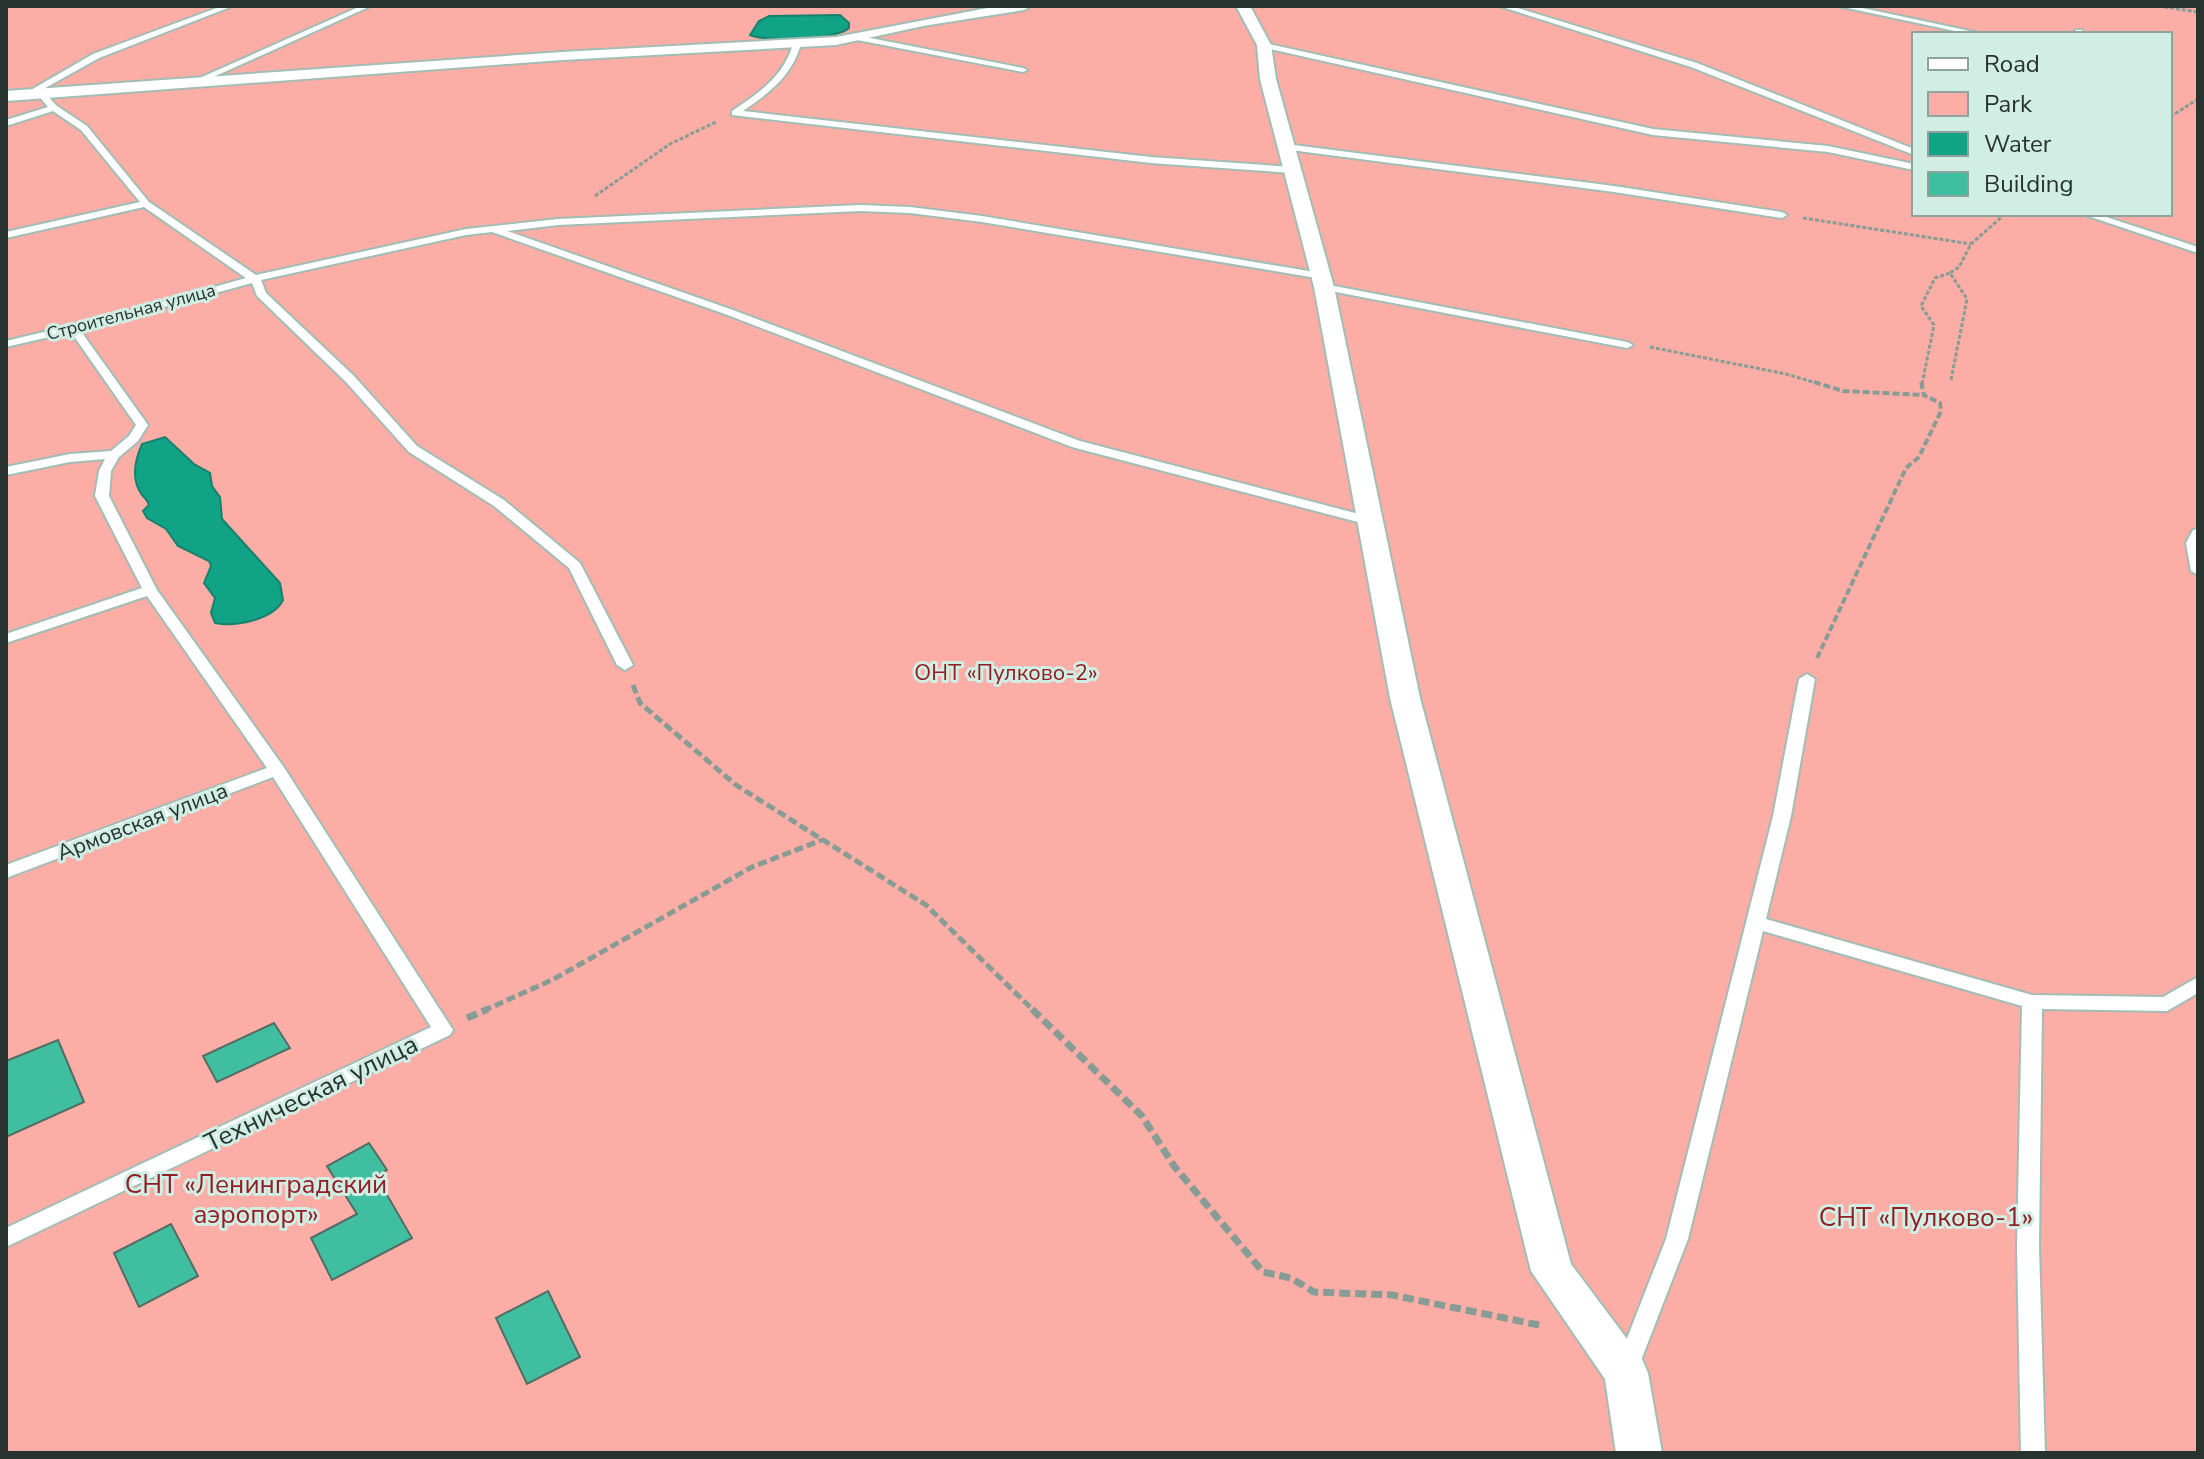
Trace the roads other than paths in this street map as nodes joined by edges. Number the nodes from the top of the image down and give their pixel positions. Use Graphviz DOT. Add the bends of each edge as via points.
graph roads {
  1 [pos="229,6"];
  2 [pos="367,6"];
  3 [pos="899,6"];
  4 [pos="1024,6"];
  5 [pos="1243,6"];
  6 [pos="1503,6"];
  7 [pos="1842,6"];
  8 [pos="923,22"];
  9 [pos="1970,32"];
  10 [pos="860,38"];
  11 [pos="797,44"];
  12 [pos="1264,45"];
  13 [pos="1023,70"];
  14 [pos="197,81"];
  15 [pos="34,95"];
  16 [pos="6,96"];
  17 [pos="54,108"];
  18 [pos="6,123"];
  19 [pos="1912,151"];
  20 [pos="1289,159"];
  21 [pos="1912,167"];
  22 [pos="146,204"];
  23 [pos="1782,215"];
  24 [pos="2093,216"];
  25 [pos="491,228"];
  26 [pos="6,235"];
  27 [pos="2198,250"];
  28 [pos="256,280"];
  29 [pos="1323,282"];
  30 [pos="74,329"];
  31 [pos="6,344"];
  32 [pos="1627,345"];
  33 [pos="114,455"];
  34 [pos="6,471"];
  35 [pos="1373,522"];
  36 [pos="2198,533"];
  37 [pos="2198,571"];
  38 [pos="150,590"];
  39 [pos="6,639"];
  40 [pos="625,665"];
  41 [pos="1807,679"];
  42 [pos="277,770"];
  43 [pos="6,872"];
  44 [pos="1754,922"];
  45 [pos="2198,984"];
  46 [pos="2032,1002"];
  47 [pos="6,1238"];
  48 [pos="1615,1356"];
  49 [pos="1639,1453"];
  50 [pos="2033,1453"];
  1 -- 15 [label="lane" via="96,56"];
  2 -- 14 [label="lane"];
  3 -- 8 [label="street"];
  4 -- 8 [label="street"];
  5 -- 12 [label="street"];
  6 -- 19 [label="lane" via="1694,65"];
  7 -- 9 [label="lane"];
  8 -- 10 [label="street"];
  10 -- 11 [label="street"];
  10 -- 13 [label="lane"];
  11 -- 14 [label="street"];
  11 -- 20 [label="lane" via="785,72 735,113 1151,160"];
  12 -- 20 [label="street"];
  12 -- 21 [label="lane" via="1653,132 1828,149"];
  14 -- 15 [label="street"];
  15 -- 16 [label="street"];
  15 -- 17 [label="lane"];
  17 -- 18 [label="lane"];
  17 -- 22 [label="lane" via="84,128"];
  20 -- 23 [label="lane" via="1614,189"];
  20 -- 29 [label="street"];
  22 -- 26 [label="lane"];
  22 -- 28 [label="lane"];
  24 -- 27 [label="lane"];
  25 -- 28 [label="lane, Строительная улица"];
  25 -- 29 [label="lane, Строительная улица" via="860,208 910,210"];
  25 -- 35 [label="lane" via="1076,444"];
  28 -- 30 [label="lane, Строительная улица"];
  28 -- 40 [label="lane" via="261,294 350,379 413,449 499,503 575,566"];
  29 -- 32 [label="lane, Строительная улица"];
  29 -- 35 [label="street"];
  30 -- 31 [label="lane, Строительная улица"];
  30 -- 33 [label="lane" via="142,425"];
  33 -- 34 [label="lane"];
  33 -- 38 [label="lane" via="105,471 102,496"];
  35 -- 48 [label="street" via="1405,698 1552,1271"];
  36 -- 37 [label="lane" via="2193,543"];
  38 -- 39 [label="lane"];
  38 -- 42 [label="lane"];
  41 -- 44 [label="lane" via="1782,816"];
  42 -- 43 [label="lane, Армовская улица"];
  42 -- 47 [label="lane, Техническая улица" via="443,1030"];
  44 -- 46 [label="lane"];
  44 -- 48 [label="lane" via="1677,1239"];
  45 -- 46 [label="lane" via="2167,1004"];
  46 -- 50 [label="lane" via="2028,1246"];
  48 -- 49 [label="street"];
}
